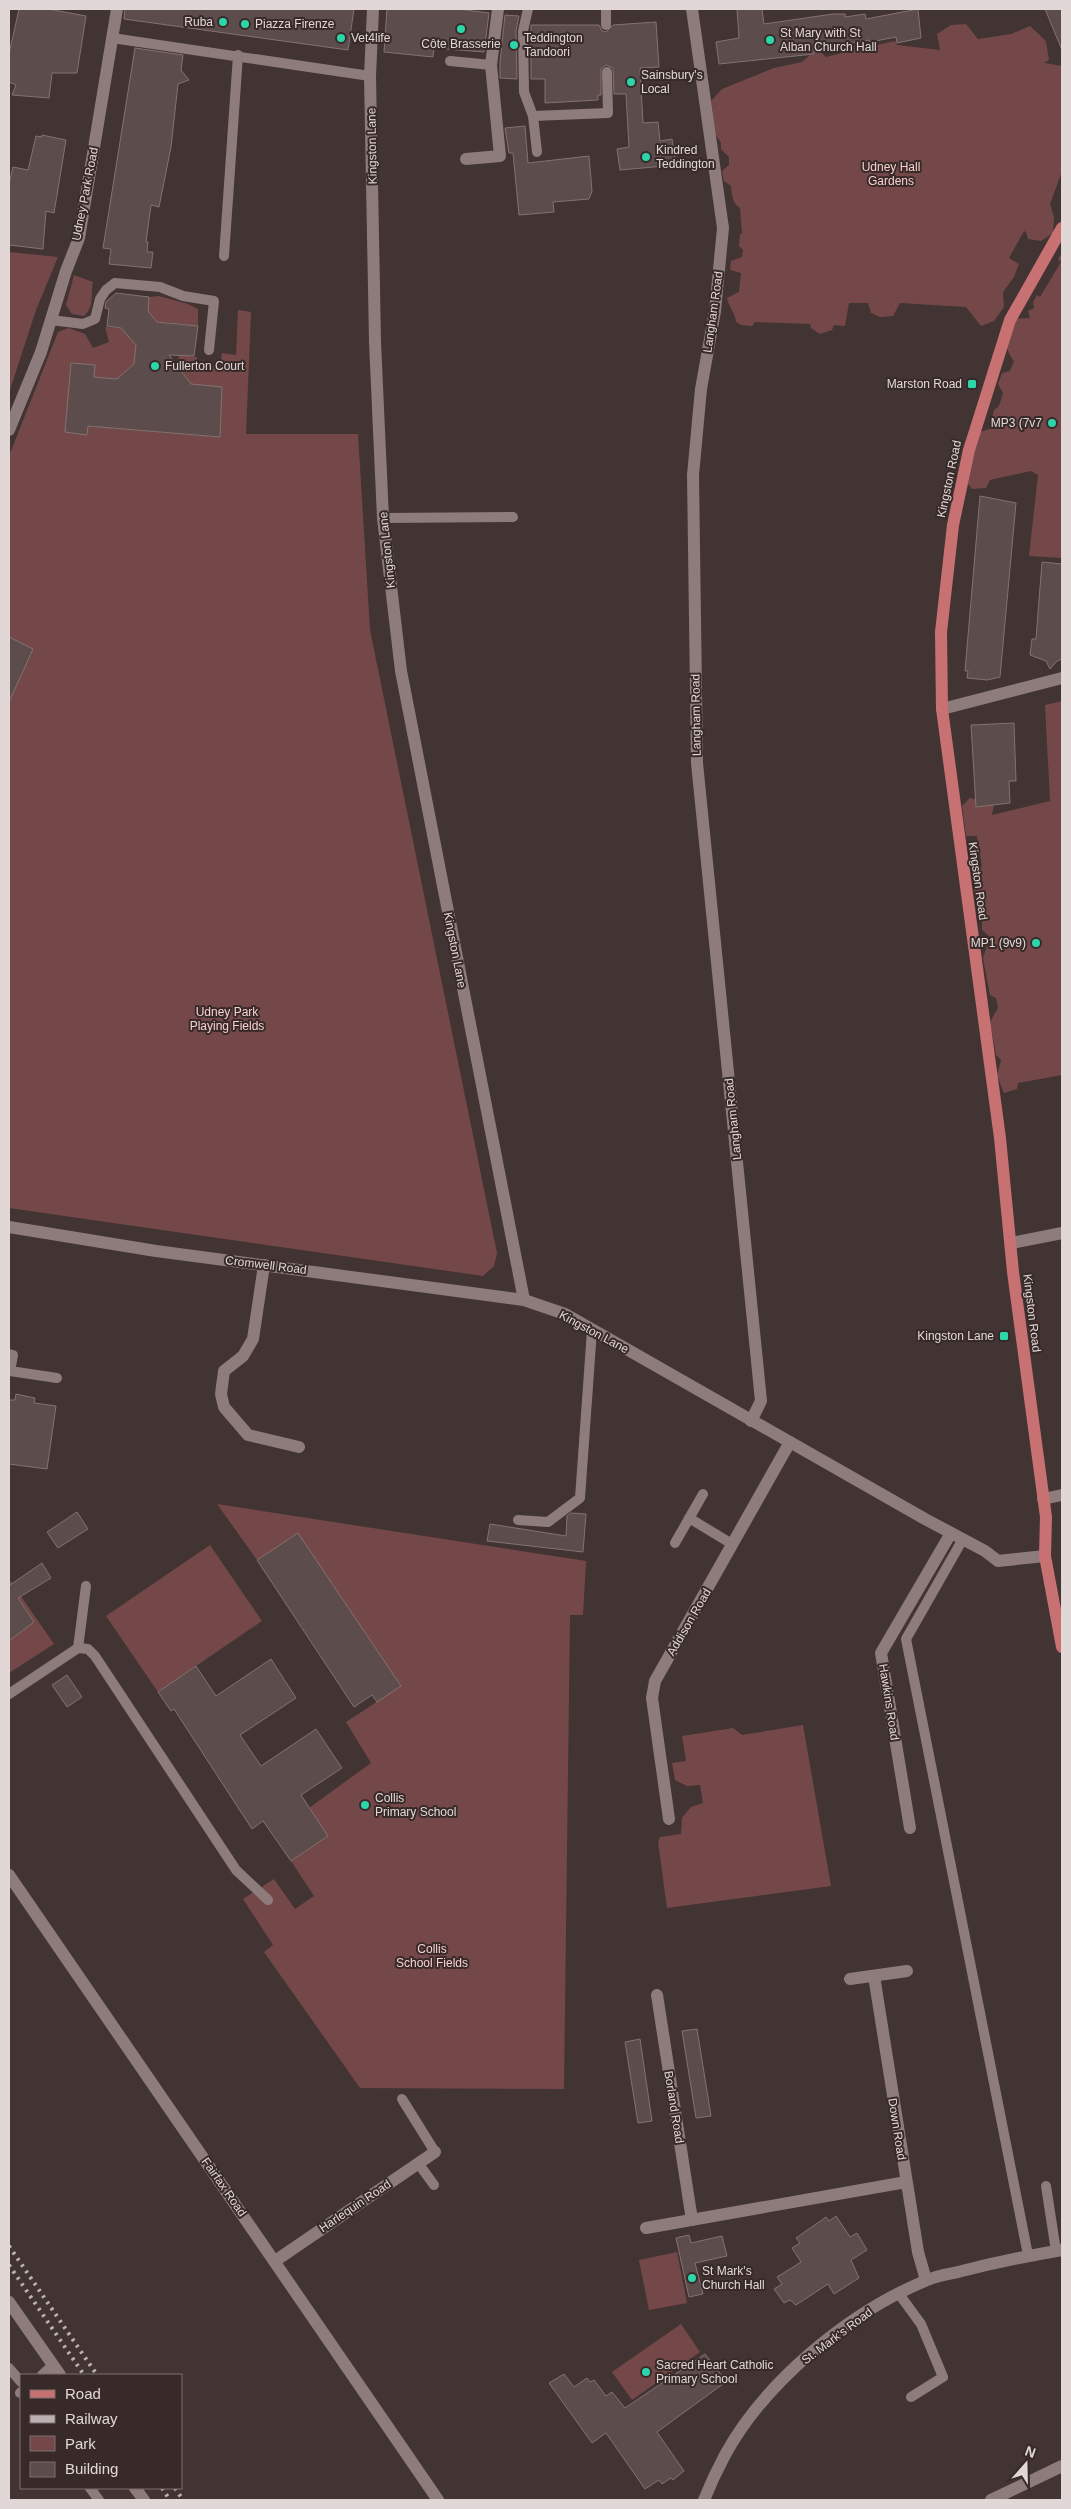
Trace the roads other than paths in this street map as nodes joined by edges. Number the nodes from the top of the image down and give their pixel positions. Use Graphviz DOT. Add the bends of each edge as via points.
graph roads {
  1 [pos="117,9"];
  2 [pos="373,9"];
  3 [pos="498,9"];
  4 [pos="528,9"];
  5 [pos="606,9"];
  6 [pos="692,9"];
  7 [pos="606,25"];
  8 [pos="112,38"];
  9 [pos="238,55"];
  10 [pos="450,61"];
  11 [pos="491,65"];
  12 [pos="607,72"];
  13 [pos="370,76"];
  14 [pos="533,116"];
  15 [pos="537,152"];
  16 [pos="466,159"];
  17 [pos="1062,228"];
  18 [pos="224,256"];
  19 [pos="51,320"];
  20 [pos="209,350"];
  21 [pos="9,430"];
  22 [pos="513,517"];
  23 [pos="383,518"];
  24 [pos="1062,678"];
  25 [pos="942,709"];
  26 [pos="9,1227"];
  27 [pos="1062,1233"];
  28 [pos="1011,1243"];
  29 [pos="264,1265"];
  30 [pos="524,1300"];
  31 [pos="592,1330"];
  32 [pos="9,1354"];
  33 [pos="57,1378"];
  34 [pos="751,1421"];
  35 [pos="790,1442"];
  36 [pos="299,1447"];
  37 [pos="703,1494"];
  38 [pos="1062,1495"];
  39 [pos="1042,1498"];
  40 [pos="689,1518"];
  41 [pos="518,1520"];
  42 [pos="957,1536"];
  43 [pos="675,1543"];
  44 [pos="732,1544"];
  45 [pos="1045,1556"];
  46 [pos="86,1586"];
  47 [pos="1062,1647"];
  48 [pos="78,1648"];
  49 [pos="9,1694"];
  50 [pos="669,1819"];
  51 [pos="910,1828"];
  52 [pos="9,1875"];
  53 [pos="268,1900"];
  54 [pos="907,1971"];
  55 [pos="874,1976"];
  56 [pos="850,1979"];
  57 [pos="657,1995"];
  58 [pos="402,2098"];
  59 [pos="435,2152"];
  60 [pos="418,2163"];
  61 [pos="906,2182"];
  62 [pos="434,2185"];
  63 [pos="1046,2186"];
  64 [pos="692,2220"];
  65 [pos="646,2228"];
  66 [pos="1059,2250"];
  67 [pos="1028,2255"];
  68 [pos="275,2261"];
  69 [pos="926,2280"];
  70 [pos="899,2294"];
  71 [pos="9,2302"];
  72 [pos="57,2370"];
  73 [pos="10,2372"];
  74 [pos="45,2374"];
  75 [pos="20,2387"];
  76 [pos="911,2397"];
  77 [pos="1062,2466"];
  78 [pos="91,2489"];
  79 [pos="136,2489"];
  80 [pos="99,2500"];
  81 [pos="144,2500"];
  82 [pos="438,2500"];
  83 [pos="704,2500"];
  84 [pos="990,2500"];
  1 -- 8 [label="street, Udney Park Road"];
  2 -- 13 [label="street, Kingston Lane"];
  3 -- 11 [label="street"];
  4 -- 14 [label="lane" via="524,31 524,92"];
  5 -- 7 [label="lane"];
  6 -- 34 [label="street, Langham Road" via="723,228 693,475 697,763 761,1401"];
  8 -- 9 [label="lane"];
  8 -- 19 [label="street, Udney Park Road" via="79,238"];
  9 -- 13 [label="lane"];
  9 -- 18 [label="lane"];
  10 -- 11 [label="lane"];
  11 -- 16 [label="street" via="500,156"];
  12 -- 14 [label="lane" via="608,113"];
  13 -- 23 [label="street, Kingston Lane" via="375,342"];
  14 -- 15 [label="lane"];
  17 -- 25 [label="main road, Kingston Road" via="1010,320 969,450 953,525 942,614"];
  19 -- 20 [label="lane" via="83,324 95,319 100,299 115,283 160,287 183,296 214,301"];
  19 -- 21 [label="street, Udney Park Road"];
  22 -- 23 [label="lane"];
  23 -- 30 [label="street, Kingston Lane" via="401,671"];
  24 -- 25 [label="street"];
  25 -- 28 [label="main road, Kingston Road" via="1000,1138"];
  26 -- 29 [label="street, Cromwell Road"];
  27 -- 28 [label="street"];
  28 -- 39 [label="main road, Kingston Road"];
  29 -- 30 [label="street, Cromwell Road"];
  29 -- 36 [label="street" via="253,1339 243,1356 224,1371 221,1394 224,1407 248,1434"];
  30 -- 31 [label="street, Kingston Lane" via="565,1314"];
  31 -- 34 [label="street, Kingston Lane"];
  31 -- 41 [label="lane" via="580,1498 548,1522"];
  32 -- 33 [label="lane" via="13,1355 10,1371"];
  34 -- 35 [label="street, Kingston Lane"];
  35 -- 42 [label="street, Kingston Lane"];
  35 -- 44 [label="street, Addison Road"];
  37 -- 40 [label="lane"];
  38 -- 39 [label="street"];
  39 -- 45 [label="main road, Kingston Road" via="1046,1518"];
  40 -- 43 [label="lane"];
  40 -- 44 [label="lane"];
  42 -- 45 [label="street, Kingston Lane" via="998,1561"];
  42 -- 51 [label="street, Hawkins Road" via="881,1653"];
  42 -- 67 [label="lane" via="906,1639"];
  44 -- 50 [label="street, Addison Road" via="655,1681 652,1698"];
  45 -- 47 [label="main road, Kingston Road"];
  46 -- 48 [label="lane"];
  48 -- 49 [label="lane"];
  48 -- 53 [label="lane" via="88,1649 95,1656 236,1870"];
  52 -- 68 [label="street, Fairfax Road"];
  54 -- 55 [label="street"];
  55 -- 56 [label="street"];
  55 -- 61 [label="street, Down Road"];
  57 -- 64 [label="street, Borland Road"];
  58 -- 59 [label="lane"];
  59 -- 60 [label="street, Harlequin Road"];
  60 -- 62 [label="lane"];
  60 -- 68 [label="street, Harlequin Road"];
  61 -- 64 [label="street"];
  61 -- 69 [label="street, Down Road"];
  63 -- 66 [label="lane"];
  64 -- 65 [label="street"];
  66 -- 67 [label="street, St. Mark's Road"];
  67 -- 69 [label="street, St. Mark's Road"];
  68 -- 82 [label="street, Fairfax Road"];
  69 -- 70 [label="street, St. Mark's Road"];
  70 -- 76 [label="lane" via="921,2324 943,2377"];
  70 -- 83 [label="street, St. Mark's Road" via="862,2314 781,2382 748,2420 725,2455"];
  71 -- 72 [label="street"];
  72 -- 74 [label="lane"];
  73 -- 75 [label="lane"];
  77 -- 84 [label="street"];
  78 -- 80 [label="lane"];
  79 -- 81 [label="street"];
}
